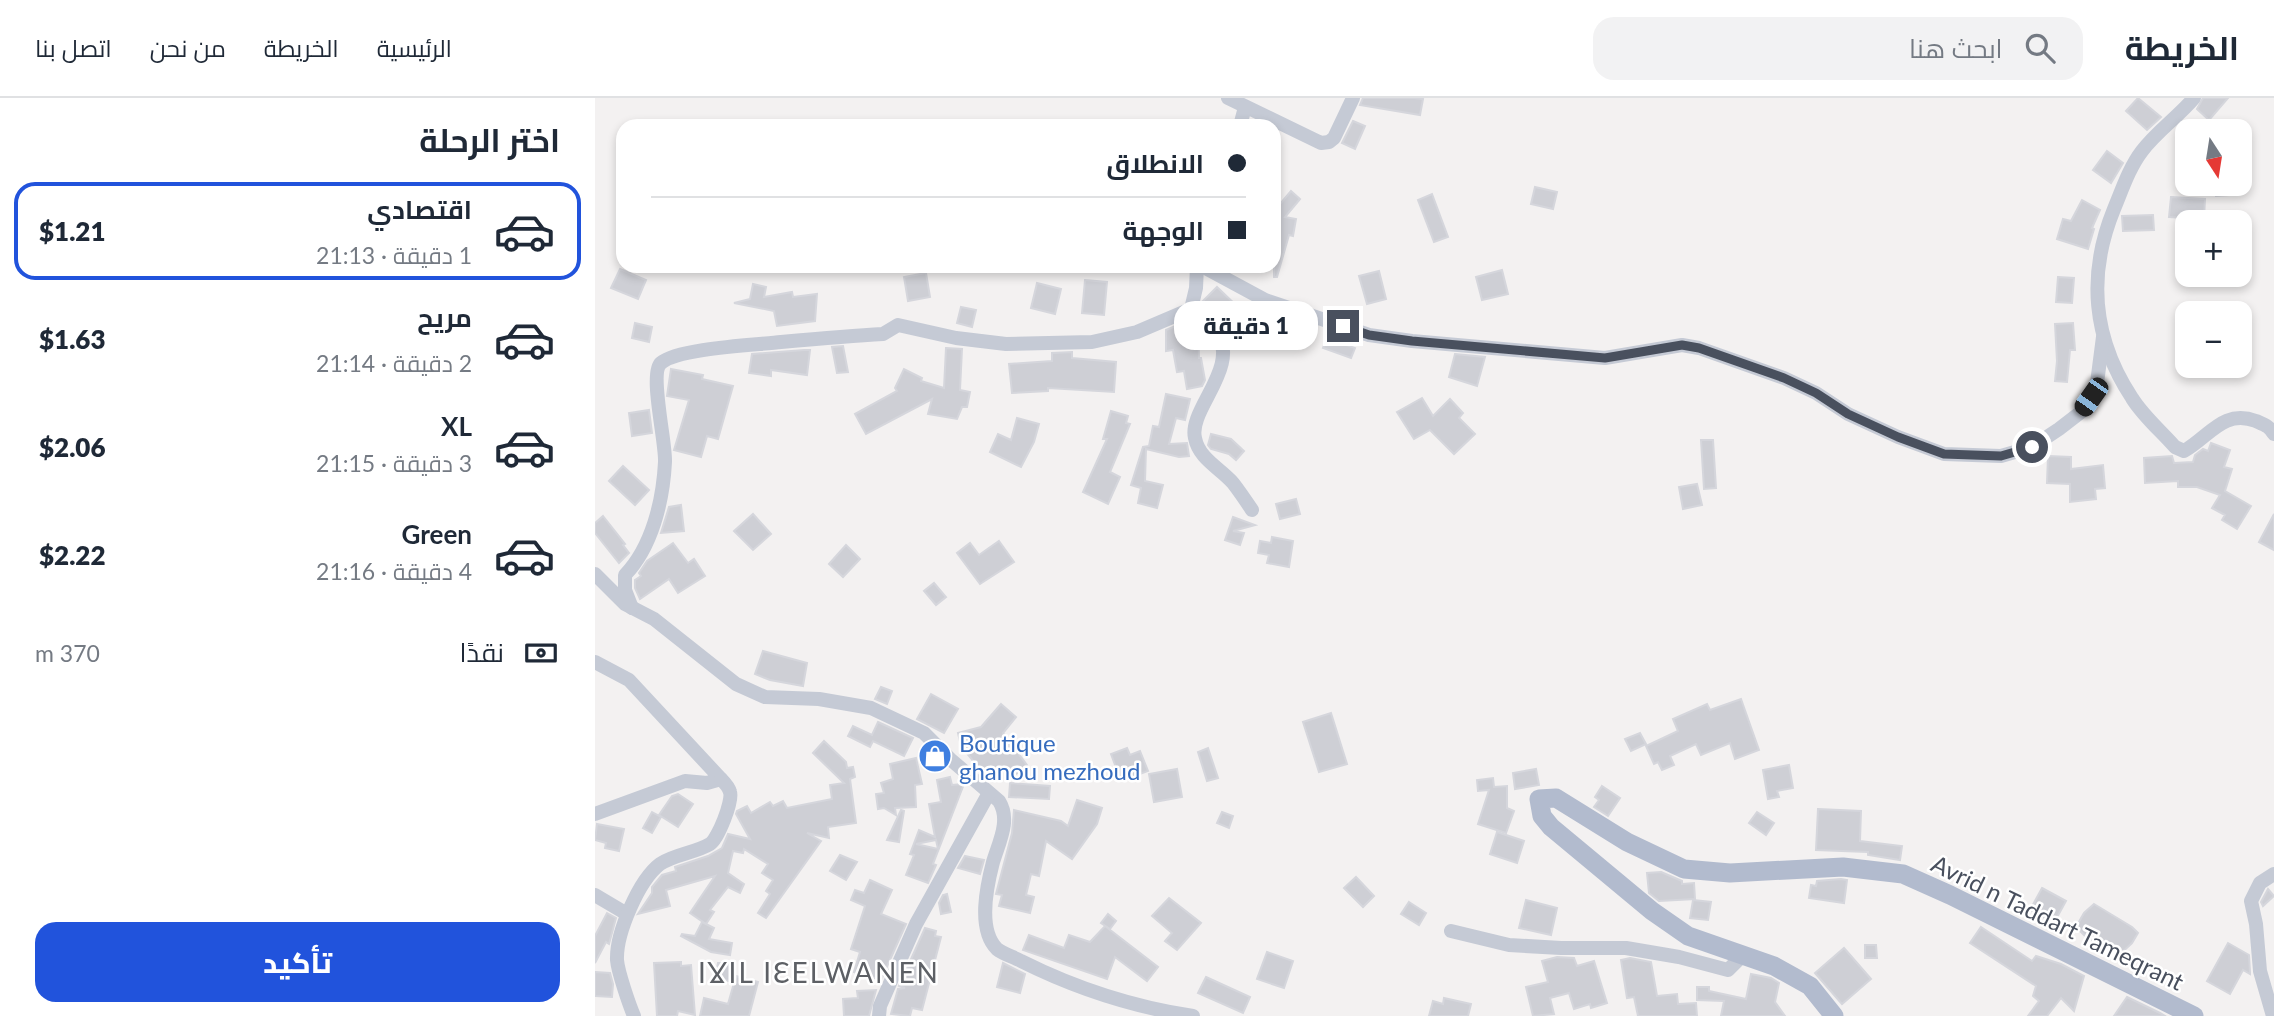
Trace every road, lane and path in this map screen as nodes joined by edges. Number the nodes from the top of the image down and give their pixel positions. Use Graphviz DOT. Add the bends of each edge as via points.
graph roads {
  1 [pos="1228,98"];
  2 [pos="1353,98"];
  3 [pos="2195,98"];
  4 [pos="1245,107"];
  5 [pos="1242,119"];
  6 [pos="1270,119"];
  7 [pos="1281,124"];
  8 [pos="1196,273"];
  9 [pos="1215,273"];
  10 [pos="1191,309"];
  11 [pos="2103,337"];
  12 [pos="2274,434"];
  13 [pos="1252,510"];
  14 [pos="595,574"];
  15 [pos="632,608"];
  16 [pos="595,662"];
  17 [pos="721,779"];
  18 [pos="989,793"];
  19 [pos="595,814"];
  20 [pos="2274,874"];
  21 [pos="595,895"];
  22 [pos="627,914"];
  23 [pos="1451,931"];
  24 [pos="1743,955"];
  25 [pos="634,1016"];
  26 [pos="879,1016"];
  27 [pos="1193,1016"];
  28 [pos="1834,1016"];
  29 [pos="2195,1016"];
  30 [pos="2273,1016"];
  1 -- 4 [label="street"];
  2 -- 7 [label="street" via="1329,142 1321,143"];
  3 -- 11 [label="street" via="2140,154 2111,216 2097,291"];
  4 -- 5 [label="street"];
  4 -- 6 [label="street"];
  8 -- 10 [label="street"];
  9 -- 11 [label="street" via="1265,300 1369,335 1605,358 1672,346 1699,348 1784,378 1848,414 1944,454 2001,456 2032,447 2059,429 2081,412 2091,397"];
  10 -- 13 [label="street" via="1217,331 1222,348 1220,373 1196,421 1194,437 1201,454 1232,482"];
  10 -- 15 [label="street" via="1137,332 1092,342 1006,344 898,325 883,334 742,344 674,356 660,363 655,374 665,463 647,547 625,575"];
  11 -- 12 [label="street" via="2133,400 2175,447 2184,451 2221,422 2243,416 2268,426"];
  14 -- 15 [label="street"];
  15 -- 18 [label="street" via="653,619 736,684 765,697 820,699 871,708 924,733"];
  16 -- 17 [label="street" via="629,680"];
  17 -- 19 [label="street" via="685,782"];
  17 -- 22 [label="street" via="731,793 720,832 711,844 660,864"];
  18 -- 26 [label="street" via="916,924"];
  18 -- 27 [label="street" via="1004,809 1001,842 984,902 986,926 997,948 1047,974 1106,996"];
  20 -- 30 [label="street" via="2260,883 2251,901 2260,971"];
  21 -- 22 [label="street"];
  22 -- 25 [label="street" via="617,961"];
  23 -- 24 [label="street" via="1509,945 1626,948 1728,970"];
  24 -- 28 [label="main road, Avrid n Taddart Tameqrant" via="1810,986"];
  24 -- 29 [label="main road, Avrid n Taddart Tameqrant" via="1688,936 1651,911 1551,827 1542,816 1539,799 1556,798 1626,842 1684,869 1730,873 1843,867 1903,874"];
}
